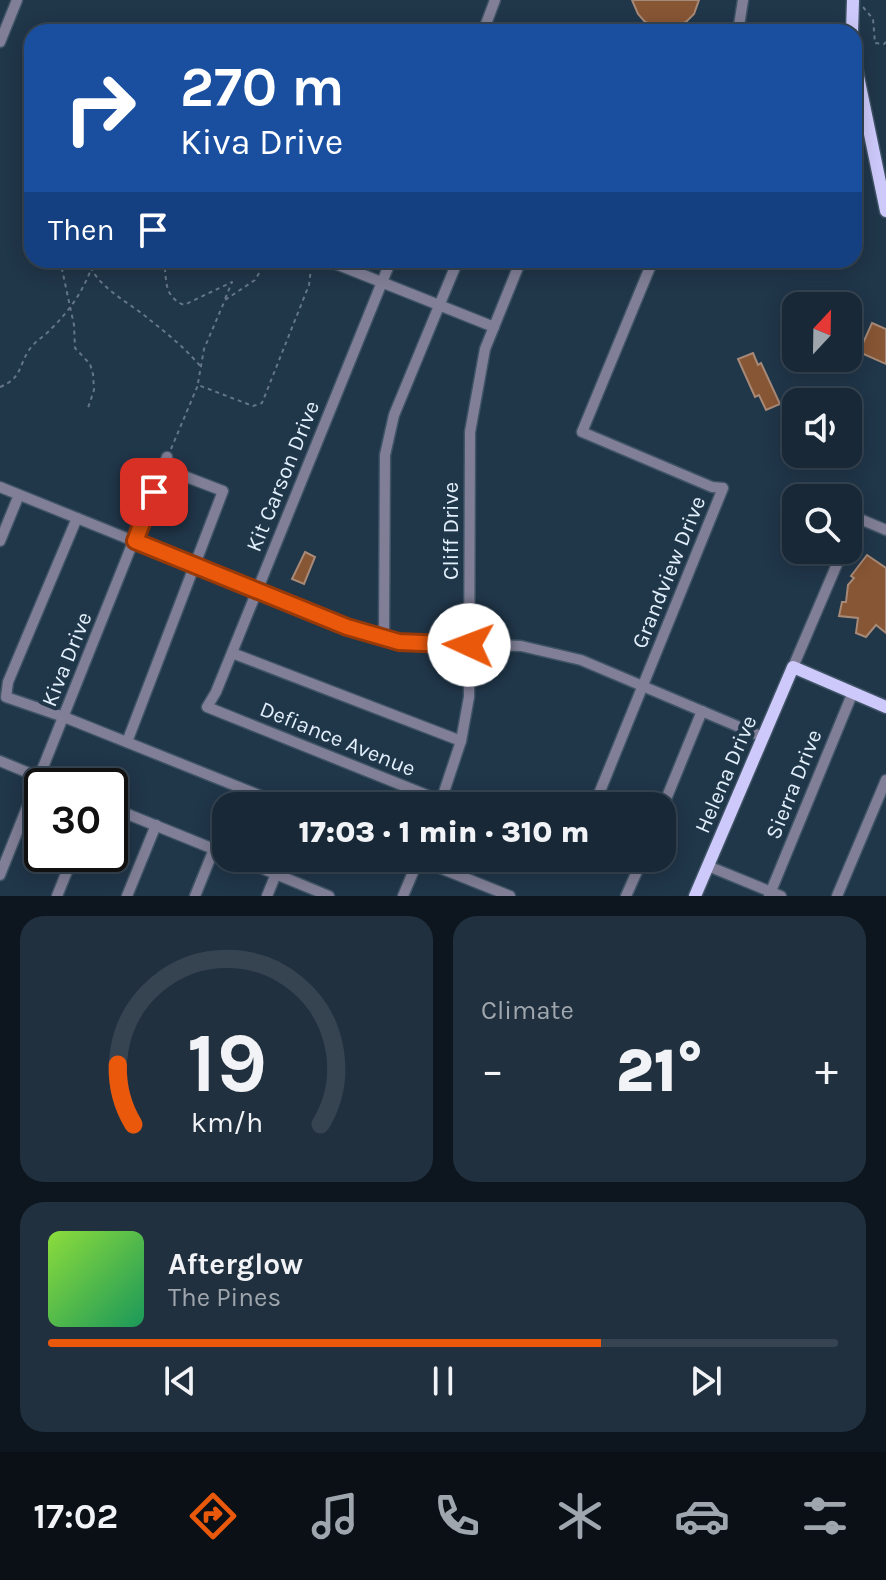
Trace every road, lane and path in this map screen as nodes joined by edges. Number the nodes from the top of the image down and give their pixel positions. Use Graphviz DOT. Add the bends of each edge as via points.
graph roads {
  1 [pos="17,0"];
  2 [pos="495,0"];
  3 [pos="743,0"];
  4 [pos="857,2"];
  5 [pos="486,24"];
  6 [pos="739,24"];
  7 [pos="853,24"];
  8 [pos="0,42"];
  9 [pos="886,42"];
  10 [pos="862,96"];
  11 [pos="886,211"];
  12 [pos="62,268"];
  13 [pos="165,268"];
  14 [pos="262,268"];
  15 [pos="311,268"];
  16 [pos="346,268"];
  17 [pos="388,268"];
  18 [pos="455,268"];
  19 [pos="518,268"];
  20 [pos="650,268"];
  21 [pos="91,270"];
  22 [pos="382,282"];
  23 [pos="225,300"];
  24 [pos="440,305"];
  25 [pos="70,308"];
  26 [pos="494,327"];
  27 [pos="201,367"];
  28 [pos="198,385"];
  29 [pos="0,387"];
  30 [pos="88,408"];
  31 [pos="165,463"];
  32 [pos="0,487"];
  33 [pos="19,495"];
  34 [pos="77,518"];
  35 [pos="862,520"];
  36 [pos="886,530"];
  37 [pos="0,541"];
  38 [pos="135,541"];
  39 [pos="837,564"];
  40 [pos="195,566"];
  41 [pos="256,592"];
  42 [pos="384,639"];
  43 [pos="469,645"];
  44 [pos="232,653"];
  45 [pos="793,667"];
  46 [pos="643,685"];
  47 [pos="853,692"];
  48 [pos="207,707"];
  49 [pos="886,707"];
  50 [pos="702,711"];
  51 [pos="64,717"];
  52 [pos="763,737"];
  53 [pos="461,741"];
  54 [pos="127,742"];
  55 [pos="0,761"];
  56 [pos="44,768"];
  57 [pos="24,771"];
  58 [pos="886,780"];
  59 [pos="251,792"];
  60 [pos="413,792"];
  61 [pos="444,792"];
  62 [pos="600,792"];
  63 [pos="669,792"];
  64 [pos="128,814"];
  65 [pos="24,816"];
  66 [pos="156,825"];
  67 [pos="212,848"];
  68 [pos="212,854"];
  69 [pos="708,866"];
  70 [pos="67,872"];
  71 [pos="271,872"];
  72 [pos="412,872"];
  73 [pos="451,872"];
  74 [pos="637,872"];
  75 [pos="276,874"];
  76 [pos="0,875"];
  77 [pos="773,894"];
  78 [pos="57,896"];
  79 [pos="127,896"];
  80 [pos="195,896"];
  81 [pos="267,896"];
  82 [pos="329,896"];
  83 [pos="403,896"];
  84 [pos="510,896"];
  85 [pos="626,896"];
  86 [pos="695,896"];
  87 [pos="837,896"];
  1 -- 8 [label="street"];
  2 -- 5 [label="street"];
  3 -- 6 [label="street"];
  4 -- 7 [label="main road"];
  4 -- 9 [label="path" via="873,19 875,43"];
  10 -- 11 [label="main road"];
  12 -- 25 [label="path"];
  13 -- 23 [label="path" via="172,300 184,305 232,282"];
  14 -- 23 [label="path" via="255,280"];
  15 -- 28 [label="path" via="262,403 253,406"];
  16 -- 22 [label="street"];
  17 -- 22 [label="street, Kit Carson Drive"];
  18 -- 24 [label="street"];
  19 -- 26 [label="street, Cliff Drive"];
  20 -- 46 [label="street, Grandview Drive" via="582,432 723,488"];
  21 -- 25 [label="path"];
  21 -- 27 [label="path"];
  22 -- 24 [label="street"];
  22 -- 41 [label="street, Kit Carson Drive"];
  23 -- 27 [label="path"];
  24 -- 26 [label="street"];
  24 -- 42 [label="street" via="394,415 385,455"];
  25 -- 29 [label="path" via="30,347 19,374"];
  25 -- 30 [label="path" via="75,348 93,374"];
  26 -- 43 [label="street, Cliff Drive" via="478,377 470,432"];
  27 -- 28 [label="path"];
  28 -- 31 [label="path"];
  31 -- 38 [label="street, Kiva Drive"];
  31 -- 40 [label="street" via="223,491"];
  32 -- 33 [label="street"];
  33 -- 34 [label="street"];
  33 -- 37 [label="street"];
  34 -- 38 [label="street"];
  34 -- 51 [label="street" via="6,697"];
  35 -- 36 [label="street"];
  38 -- 40 [label="street"];
  38 -- 51 [label="street, Kiva Drive"];
  39 -- 45 [label="street"];
  40 -- 41 [label="street"];
  40 -- 54 [label="street"];
  41 -- 42 [label="street"];
  41 -- 44 [label="street, Kit Carson Drive"];
  42 -- 43 [label="street"];
  43 -- 46 [label="street" via="521,646 581,660"];
  43 -- 53 [label="street, Cliff Drive" via="469,697"];
  44 -- 48 [label="street, Kit Carson Drive"];
  44 -- 53 [label="street"];
  45 -- 47 [label="main road"];
  45 -- 52 [label="main road, Helena Drive"];
  46 -- 50 [label="street"];
  46 -- 62 [label="street, Grandview Drive"];
  47 -- 49 [label="main road"];
  47 -- 77 [label="street, Sierra Drive"];
  48 -- 60 [label="street, Defiance Avenue"];
  50 -- 52 [label="street"];
  50 -- 63 [label="street"];
  51 -- 54 [label="street"];
  51 -- 56 [label="street, Kiva Drive"];
  52 -- 69 [label="main road, Helena Drive"];
  53 -- 61 [label="street, Cliff Drive"];
  54 -- 59 [label="street"];
  55 -- 57 [label="street"];
  58 -- 87 [label="street"];
  64 -- 66 [label="street"];
  65 -- 76 [label="street, Kiva Drive"];
  66 -- 67 [label="street"];
  66 -- 79 [label="street"];
  68 -- 80 [label="street"];
  69 -- 77 [label="street"];
  69 -- 86 [label="main road, Helena Drive"];
  70 -- 78 [label="street"];
  71 -- 75 [label="street"];
  72 -- 83 [label="street"];
  73 -- 84 [label="street"];
  74 -- 85 [label="street"];
  75 -- 81 [label="street"];
  75 -- 82 [label="street"];
}
